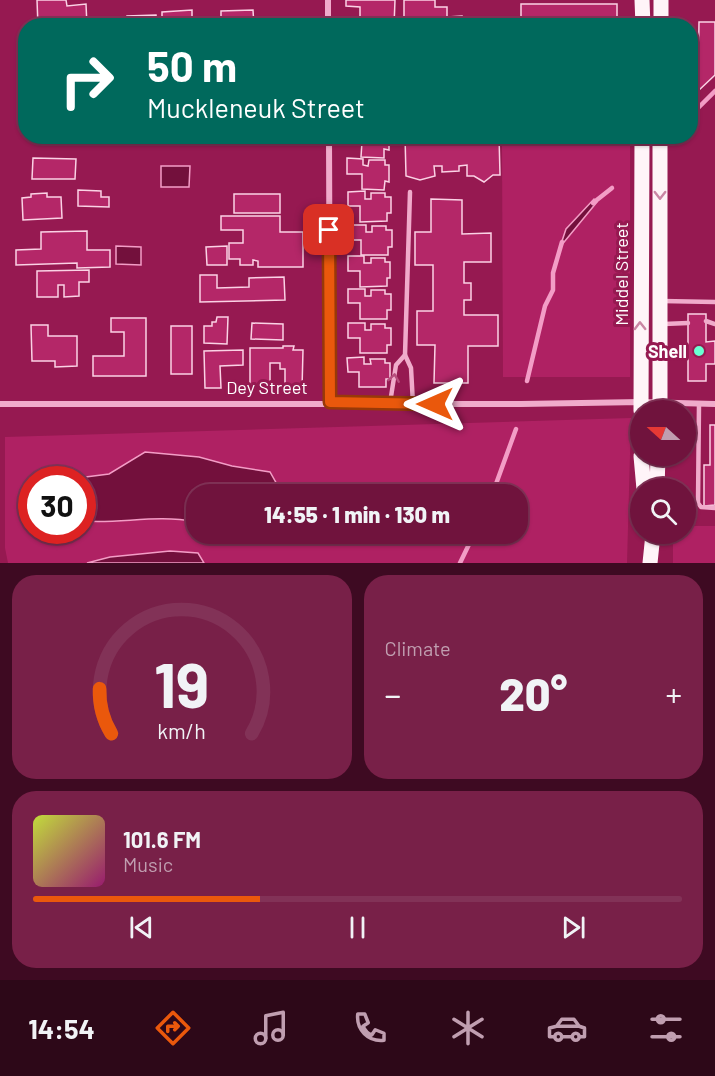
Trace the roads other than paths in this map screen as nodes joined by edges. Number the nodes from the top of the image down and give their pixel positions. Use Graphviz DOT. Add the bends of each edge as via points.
graph roads {
  1 [pos="328,0"];
  2 [pos="642,0"];
  3 [pos="661,0"];
  4 [pos="328,18"];
  5 [pos="643,18"];
  6 [pos="661,18"];
  7 [pos="329,144"];
  8 [pos="642,144"];
  9 [pos="660,144"];
  10 [pos="410,192"];
  11 [pos="660,301"];
  12 [pos="715,302"];
  13 [pos="706,321"];
  14 [pos="688,323"];
  15 [pos="715,324"];
  16 [pos="660,325"];
  17 [pos="405,355"];
  18 [pos="641,400"];
  19 [pos="660,400"];
  20 [pos="330,402"];
  21 [pos="390,403"];
  22 [pos="0,404"];
  23 [pos="413,404"];
  24 [pos="696,404"];
  25 [pos="699,404"];
  26 [pos="715,404"];
  27 [pos="630,406"];
  28 [pos="715,508"];
  29 [pos="648,544"];
  30 [pos="652,544"];
  31 [pos="650,563"];
  1 -- 4 [label="street"];
  2 -- 5 [label="main road"];
  3 -- 6 [label="main road"];
  7 -- 20 [label="street"];
  18 -- 8 [label="main road, Middel Street, one-way"];
  9 -- 11 [label="main road, one-way"];
  10 -- 17 [label="lane"];
  11 -- 12 [label="lane"];
  11 -- 16 [label="main road"];
  13 -- 15 [label="lane"];
  14 -- 16 [label="lane"];
  16 -- 19 [label="main road"];
  21 -- 17 [label="lane, one-way" via="396,365"];
  17 -- 23 [label="lane" via="411,368"];
  20 -- 21 [label="street, Dey Street"];
  20 -- 22 [label="street, Dey Street"];
  21 -- 23 [label="street, Dey Street"];
  23 -- 27 [label="street, Dey Street"];
  24 -- 25 [label="street, Dey Street"];
  25 -- 26 [label="street, Dey Street"];
  25 -- 28 [label="lane" via="698,503"];
  29 -- 31 [label="main road"];
  30 -- 31 [label="main road"];
}
